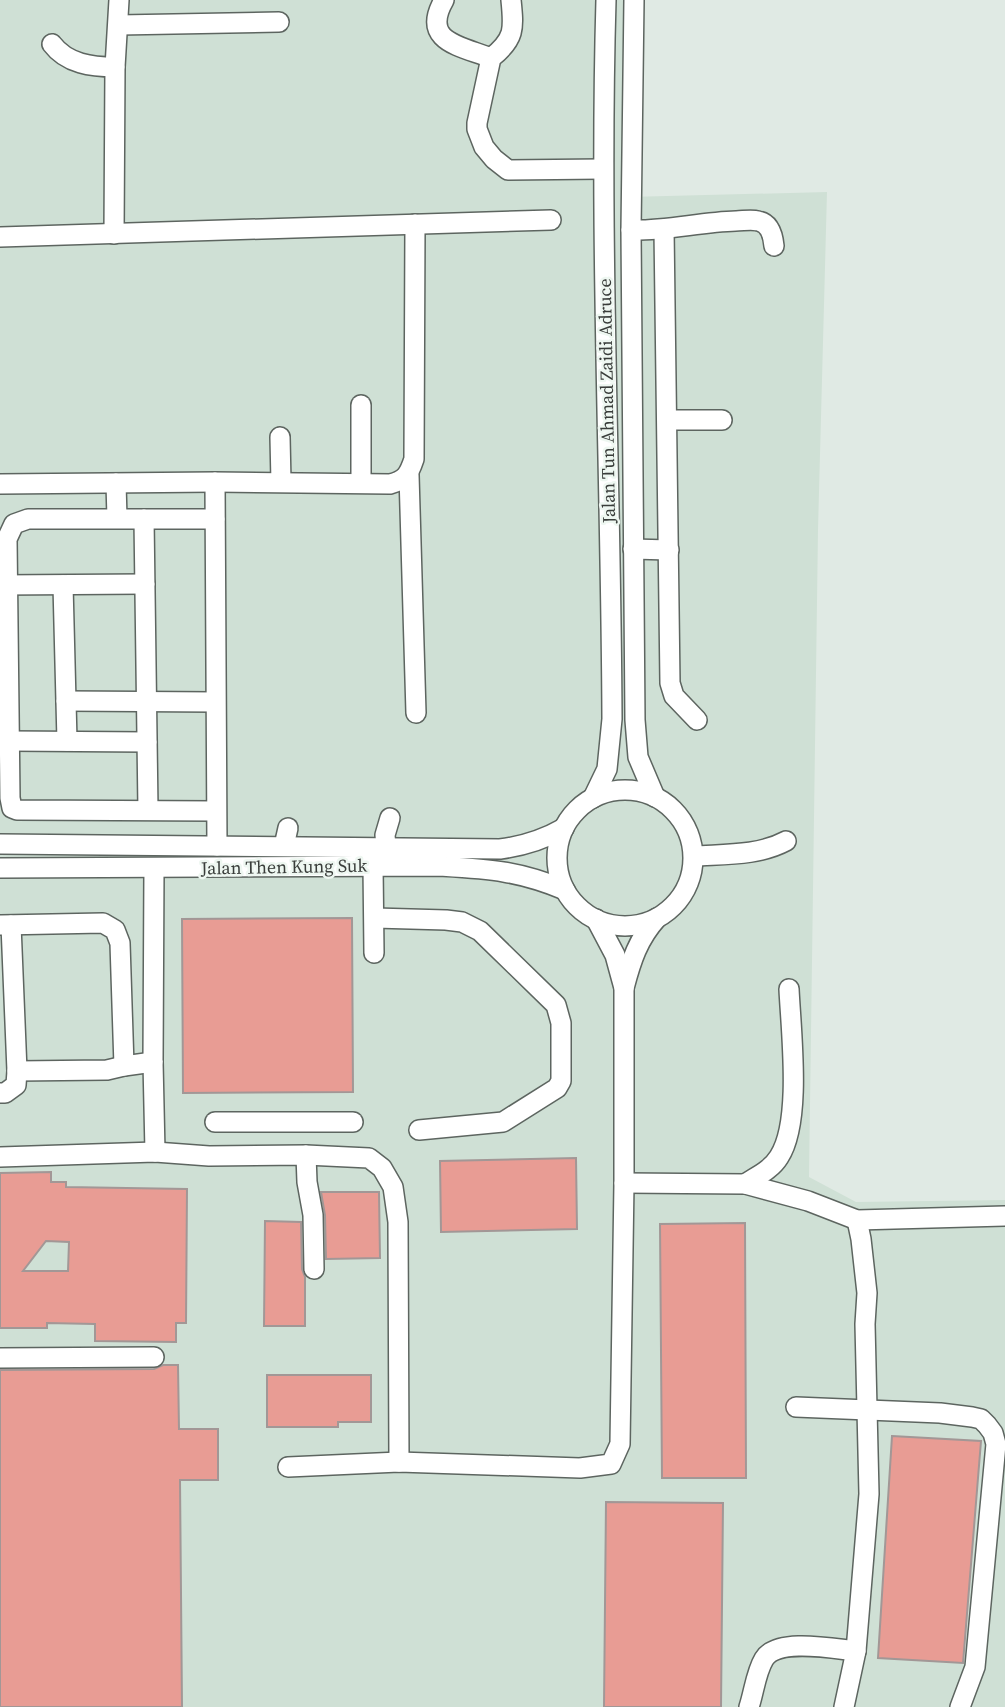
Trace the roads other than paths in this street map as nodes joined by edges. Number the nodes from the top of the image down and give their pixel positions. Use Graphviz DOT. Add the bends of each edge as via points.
graph roads {
  1 [pos="119,0"];
  2 [pos="444,0"];
  3 [pos="512,0"];
  4 [pos="606,0"];
  5 [pos="634,0"];
  6 [pos="279,22"];
  7 [pos="119,25"];
  8 [pos="52,44"];
  9 [pos="491,58"];
  10 [pos="115,67"];
  11 [pos="602,169"];
  12 [pos="551,220"];
  13 [pos="415,224"];
  14 [pos="664,229"];
  15 [pos="631,230"];
  16 [pos="114,234"];
  17 [pos="0,237"];
  18 [pos="775,246"];
  19 [pos="360,405"];
  20 [pos="668,420"];
  21 [pos="722,420"];
  22 [pos="280,438"];
  23 [pos="409,475"];
  24 [pos="215,482"];
  25 [pos="281,482"];
  26 [pos="116,483"];
  27 [pos="360,483"];
  28 [pos="0,484"];
  29 [pos="117,518"];
  30 [pos="144,519"];
  31 [pos="215,519"];
  32 [pos="633,549"];
  33 [pos="669,550"];
  34 [pos="145,584"];
  35 [pos="4,585"];
  36 [pos="63,585"];
  37 [pos="4,694"];
  38 [pos="66,701"];
  39 [pos="146,701"];
  40 [pos="215,702"];
  41 [pos="416,713"];
  42 [pos="697,720"];
  43 [pos="9,741"];
  44 [pos="66,741"];
  45 [pos="147,742"];
  46 [pos="655,797"];
  47 [pos="593,798"];
  48 [pos="148,810"];
  49 [pos="216,811"];
  50 [pos="390,818"];
  51 [pos="564,828"];
  52 [pos="786,841"];
  53 [pos="0,844"];
  54 [pos="217,846"];
  55 [pos="386,847"];
  56 [pos="694,856"];
  57 [pos="373,866"];
  58 [pos="0,868"];
  59 [pos="154,868"];
  60 [pos="565,890"];
  61 [pos="658,917"];
  62 [pos="375,918"];
  63 [pos="596,919"];
  64 [pos="6,925"];
  65 [pos="374,953"];
  66 [pos="624,988"];
  67 [pos="789,989"];
  68 [pos="153,1062"];
  69 [pos="124,1066"];
  70 [pos="17,1071"];
  71 [pos="0,1093"];
  72 [pos="215,1122"];
  73 [pos="353,1122"];
  74 [pos="330,1124"];
  75 [pos="419,1130"];
  76 [pos="155,1152"];
  77 [pos="306,1155"];
  78 [pos="328,1155"];
  79 [pos="0,1157"];
  80 [pos="624,1183"];
  81 [pos="745,1184"];
  82 [pos="1005,1216"];
  83 [pos="857,1220"];
  84 [pos="314,1269"];
  85 [pos="0,1357"];
  86 [pos="154,1357"];
  87 [pos="796,1407"];
  88 [pos="867,1410"];
  89 [pos="399,1462"];
  90 [pos="288,1467"];
  91 [pos="856,1651"];
  92 [pos="749,1707"];
  93 [pos="844,1707"];
  94 [pos="960,1707"];
  1 -- 7 [label="street"];
  2 -- 9 [label="street" via="435,22 441,35 451,44"];
  3 -- 9 [label="street" via="511,37"];
  4 -- 11 [label="street, Jalan Tun Ahmad Zaidi Adruce"];
  5 -- 15 [label="street, Jalan Tun Ahmad Zaidi Adruce"];
  6 -- 7 [label="street"];
  7 -- 10 [label="street"];
  8 -- 10 [label="street" via="68,58 90,67"];
  9 -- 11 [label="street" via="477,129 494,159 516,170"];
  10 -- 16 [label="street"];
  11 -- 47 [label="street, Jalan Tun Ahmad Zaidi Adruce" via="612,719 607,769"];
  12 -- 13 [label="street"];
  13 -- 16 [label="street"];
  13 -- 23 [label="street" via="414,450"];
  14 -- 15 [label="street"];
  14 -- 18 [label="street" via="701,222 760,220 768,226"];
  14 -- 20 [label="street"];
  15 -- 32 [label="street, Jalan Tun Ahmad Zaidi Adruce"];
  16 -- 17 [label="street"];
  19 -- 27 [label="street"];
  20 -- 21 [label="street"];
  20 -- 33 [label="street"];
  22 -- 25 [label="street"];
  23 -- 27 [label="street" via="390,484"];
  23 -- 41 [label="street"];
  24 -- 25 [label="street"];
  24 -- 26 [label="street"];
  24 -- 31 [label="street"];
  25 -- 27 [label="street"];
  26 -- 28 [label="street"];
  26 -- 29 [label="street"];
  29 -- 30 [label="street"];
  29 -- 35 [label="street" via="27,519 13,524 7,539"];
  30 -- 31 [label="street"];
  30 -- 34 [label="street"];
  31 -- 40 [label="street"];
  32 -- 33 [label="street"];
  32 -- 46 [label="street, Jalan Tun Ahmad Zaidi Adruce" via="636,732 640,766"];
  33 -- 42 [label="street" via="670,683 674,696"];
  34 -- 36 [label="street"];
  34 -- 39 [label="street"];
  35 -- 36 [label="street"];
  35 -- 37 [label="street"];
  36 -- 38 [label="street"];
  37 -- 43 [label="street"];
  38 -- 39 [label="street"];
  38 -- 44 [label="street"];
  39 -- 40 [label="street"];
  39 -- 45 [label="street"];
  40 -- 49 [label="street"];
  43 -- 44 [label="street"];
  43 -- 48 [label="street" via="12,808"];
  44 -- 45 [label="street"];
  45 -- 48 [label="street"];
  46 -- 47 [label="street" via="634,790"];
  46 -- 56 [label="street" via="683,821"];
  47 -- 51 [label="street"];
  48 -- 49 [label="street"];
  49 -- 54 [label="street"];
  50 -- 55 [label="street"];
  51 -- 55 [label="street, Jalan Then Kung Suk" via="523,846 500,849"];
  51 -- 60 [label="street" via="557,859"];
  52 -- 56 [label="street" via="758,851"];
  53 -- 54 [label="street, Jalan Then Kung Suk"];
  54 -- 55 [label="street, Jalan Then Kung Suk" via="286,837"];
  56 -- 61 [label="street" via="684,892"];
  57 -- 59 [label="street, Jalan Then Kung Suk"];
  57 -- 60 [label="street, Jalan Then Kung Suk" via="497,869 536,877"];
  57 -- 62 [label="street"];
  58 -- 59 [label="street, Jalan Then Kung Suk"];
  59 -- 68 [label="street"];
  60 -- 63 [label="street" via="578,907"];
  61 -- 63 [label="street" via="638,925"];
  61 -- 66 [label="street" via="640,941"];
  62 -- 65 [label="street"];
  62 -- 75 [label="street" via="446,920 480,931 555,1005 561,1023 561,1081 557,1088 503,1122"];
  63 -- 66 [label="street" via="615,956"];
  64 -- 69 [label="street" via="103,923 115,930 120,943"];
  64 -- 70 [label="street"];
  66 -- 80 [label="street"];
  67 -- 81 [label="street" via="792,1126 779,1159"];
  68 -- 69 [label="street"];
  68 -- 76 [label="street"];
  69 -- 70 [label="street"];
  70 -- 71 [label="street" via="16,1085"];
  72 -- 74 [label="street"];
  73 -- 74 [label="street"];
  74 -- 78 [label="street"];
  76 -- 77 [label="street"];
  76 -- 79 [label="street"];
  77 -- 78 [label="street"];
  77 -- 84 [label="street"];
  78 -- 89 [label="street" via="369,1158 382,1167 393,1186 398,1222"];
  80 -- 81 [label="street"];
  80 -- 89 [label="street" via="620,1444 611,1464 579,1468"];
  81 -- 83 [label="street"];
  82 -- 83 [label="street"];
  83 -- 88 [label="street" via="867,1293"];
  85 -- 86 [label="street"];
  87 -- 88 [label="street"];
  88 -- 91 [label="street" via="869,1494"];
  88 -- 94 [label="street" via="972,1417 981,1419 993,1433 996,1444 975,1667"];
  89 -- 90 [label="street"];
  91 -- 92 [label="street" via="776,1649 764,1659"];
  91 -- 93 [label="street"];
}
